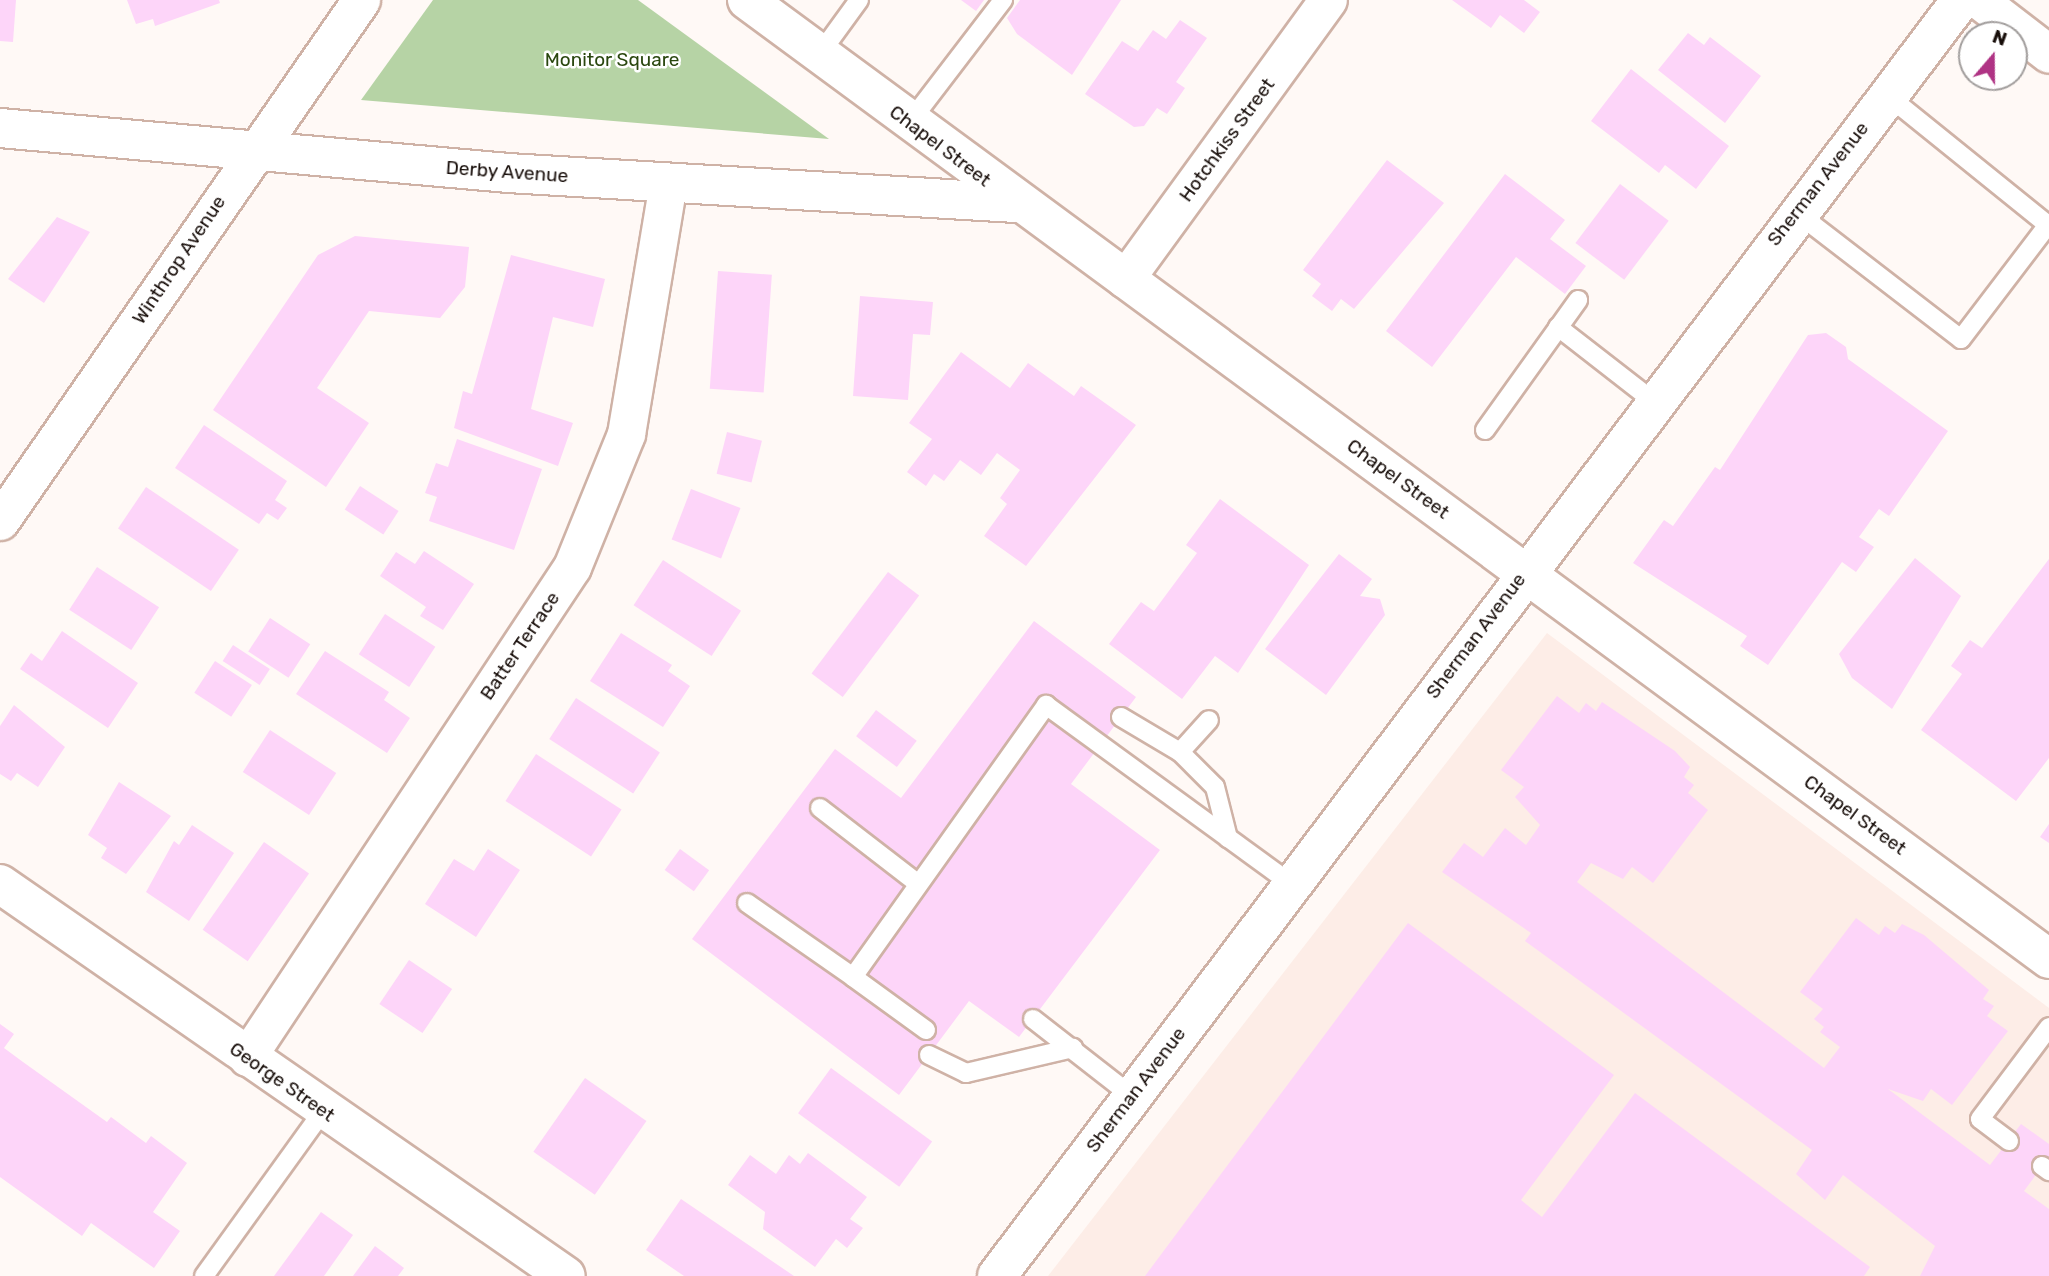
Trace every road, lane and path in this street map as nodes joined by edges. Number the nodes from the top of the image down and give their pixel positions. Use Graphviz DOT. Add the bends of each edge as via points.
graph roads {
  1 [pos="361,0"];
  2 [pos="747,0"];
  3 [pos="859,0"];
  4 [pos="1003,0"];
  5 [pos="1328,0"];
  6 [pos="1961,0"];
  7 [pos="1979,0"];
  8 [pos="2049,54"];
  9 [pos="819,55"];
  10 [pos="1887,95"];
  11 [pos="909,123"];
  12 [pos="0,128"];
  13 [pos="254,151"];
  14 [pos="668,182"];
  15 [pos="1016,203"];
  16 [pos="1796,212"];
  17 [pos="1125,279"];
  18 [pos="1578,300"];
  19 [pos="1558,327"];
  20 [pos="1653,401"];
  21 [pos="1485,430"];
  22 [pos="0,521"];
  23 [pos="1524,571"];
  24 [pos="1121,717"];
  25 [pos="1209,720"];
  26 [pos="1180,752"];
  27 [pos="820,808"];
  28 [pos="1228,838"];
  29 [pos="917,883"];
  30 [pos="1290,883"];
  31 [pos="0,884"];
  32 [pos="747,904"];
  33 [pos="2049,959"];
  34 [pos="853,977"];
  35 [pos="1033,1019"];
  36 [pos="2049,1027"];
  37 [pos="926,1030"];
  38 [pos="1073,1048"];
  39 [pos="929,1055"];
  40 [pos="247,1058"];
  41 [pos="1132,1096"];
  42 [pos="323,1111"];
  43 [pos="2009,1141"];
  44 [pos="204,1276"];
  45 [pos="566,1276"];
  46 [pos="997,1276"];
  1 -- 13 [label="street, Winthrop Avenue"];
  2 -- 9 [label="main road, Chapel Street"];
  3 -- 9 [label="lane"];
  4 -- 11 [label="lane"];
  5 -- 17 [label="street, Hotchkiss Street"];
  6 -- 10 [label="main road, Sherman Avenue"];
  7 -- 8 [label="street"];
  9 -- 11 [label="main road, Chapel Street"];
  10 -- 16 [label="main road, Sherman Avenue"];
  10 -- 16 [label="lane" via="2048,225 1961,339"];
  11 -- 15 [label="main road, Chapel Street"];
  12 -- 13 [label="main road, Derby Avenue"];
  13 -- 14 [label="main road, Derby Avenue"];
  13 -- 22 [label="street, Winthrop Avenue"];
  14 -- 15 [label="main road, Derby Avenue"];
  14 -- 40 [label="street, Batter Terrace" via="626,434 572,567"];
  15 -- 17 [label="main road, Chapel Street"];
  16 -- 20 [label="main road, Sherman Avenue"];
  17 -- 23 [label="main road, Chapel Street"];
  18 -- 19 [label="lane"];
  19 -- 20 [label="lane"];
  19 -- 21 [label="lane"];
  20 -- 23 [label="main road, Sherman Avenue"];
  23 -- 30 [label="main road, Sherman Avenue"];
  23 -- 33 [label="main road, Chapel Street"];
  24 -- 26 [label="lane"];
  25 -- 26 [label="lane"];
  26 -- 28 [label="lane" via="1215,787"];
  27 -- 29 [label="lane"];
  28 -- 29 [label="lane" via="1046,705"];
  28 -- 30 [label="lane"];
  29 -- 34 [label="lane"];
  30 -- 41 [label="main road, Sherman Avenue"];
  31 -- 40 [label="main road, George Street"];
  32 -- 34 [label="lane"];
  34 -- 37 [label="lane"];
  35 -- 38 [label="lane"];
  36 -- 43 [label="lane" via="1980,1119"];
  38 -- 39 [label="lane" via="966,1073"];
  38 -- 41 [label="lane"];
  40 -- 42 [label="main road, George Street"];
  41 -- 46 [label="main road, Sherman Avenue"];
  42 -- 44 [label="lane"];
  42 -- 45 [label="main road, George Street"];
}
